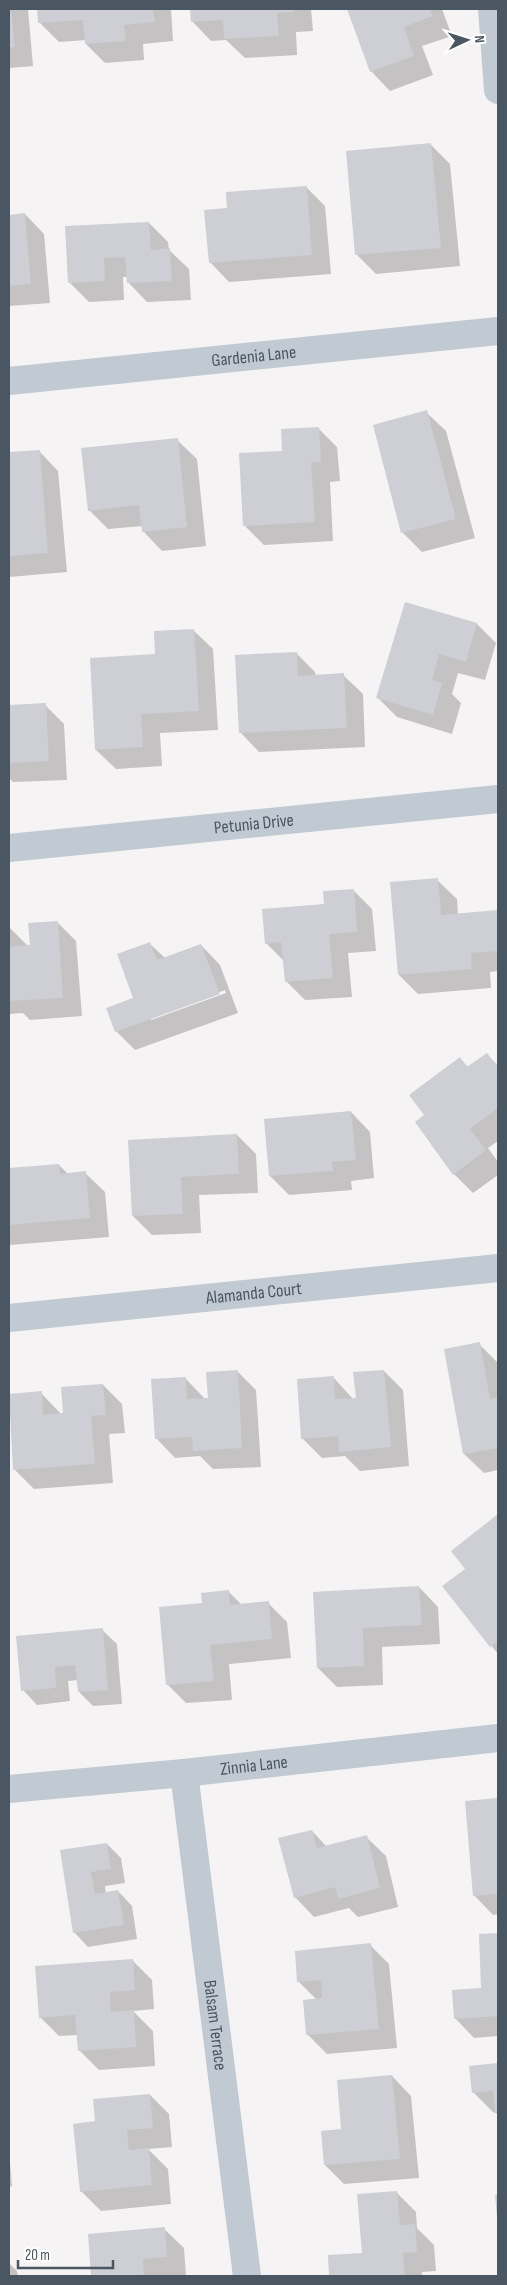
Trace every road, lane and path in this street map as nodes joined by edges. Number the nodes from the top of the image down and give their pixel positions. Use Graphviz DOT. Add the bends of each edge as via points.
graph roads {
  1 [pos="492,9"];
  2 [pos="498,90"];
  3 [pos="498,331"];
  4 [pos="9,381"];
  5 [pos="498,799"];
  6 [pos="9,848"];
  7 [pos="498,1268"];
  8 [pos="9,1318"];
  9 [pos="498,1738"];
  10 [pos="184,1773"];
  11 [pos="9,1789"];
  12 [pos="247,2276"];
  1 -- 2 [label="street"];
  3 -- 4 [label="street, Gardenia Lane"];
  5 -- 6 [label="street, Petunia Drive"];
  7 -- 8 [label="street, Alamanda Court"];
  9 -- 10 [label="street, Zinnia Lane"];
  10 -- 11 [label="street, Zinnia Lane"];
  10 -- 12 [label="street, Balsam Terrace"];
}
